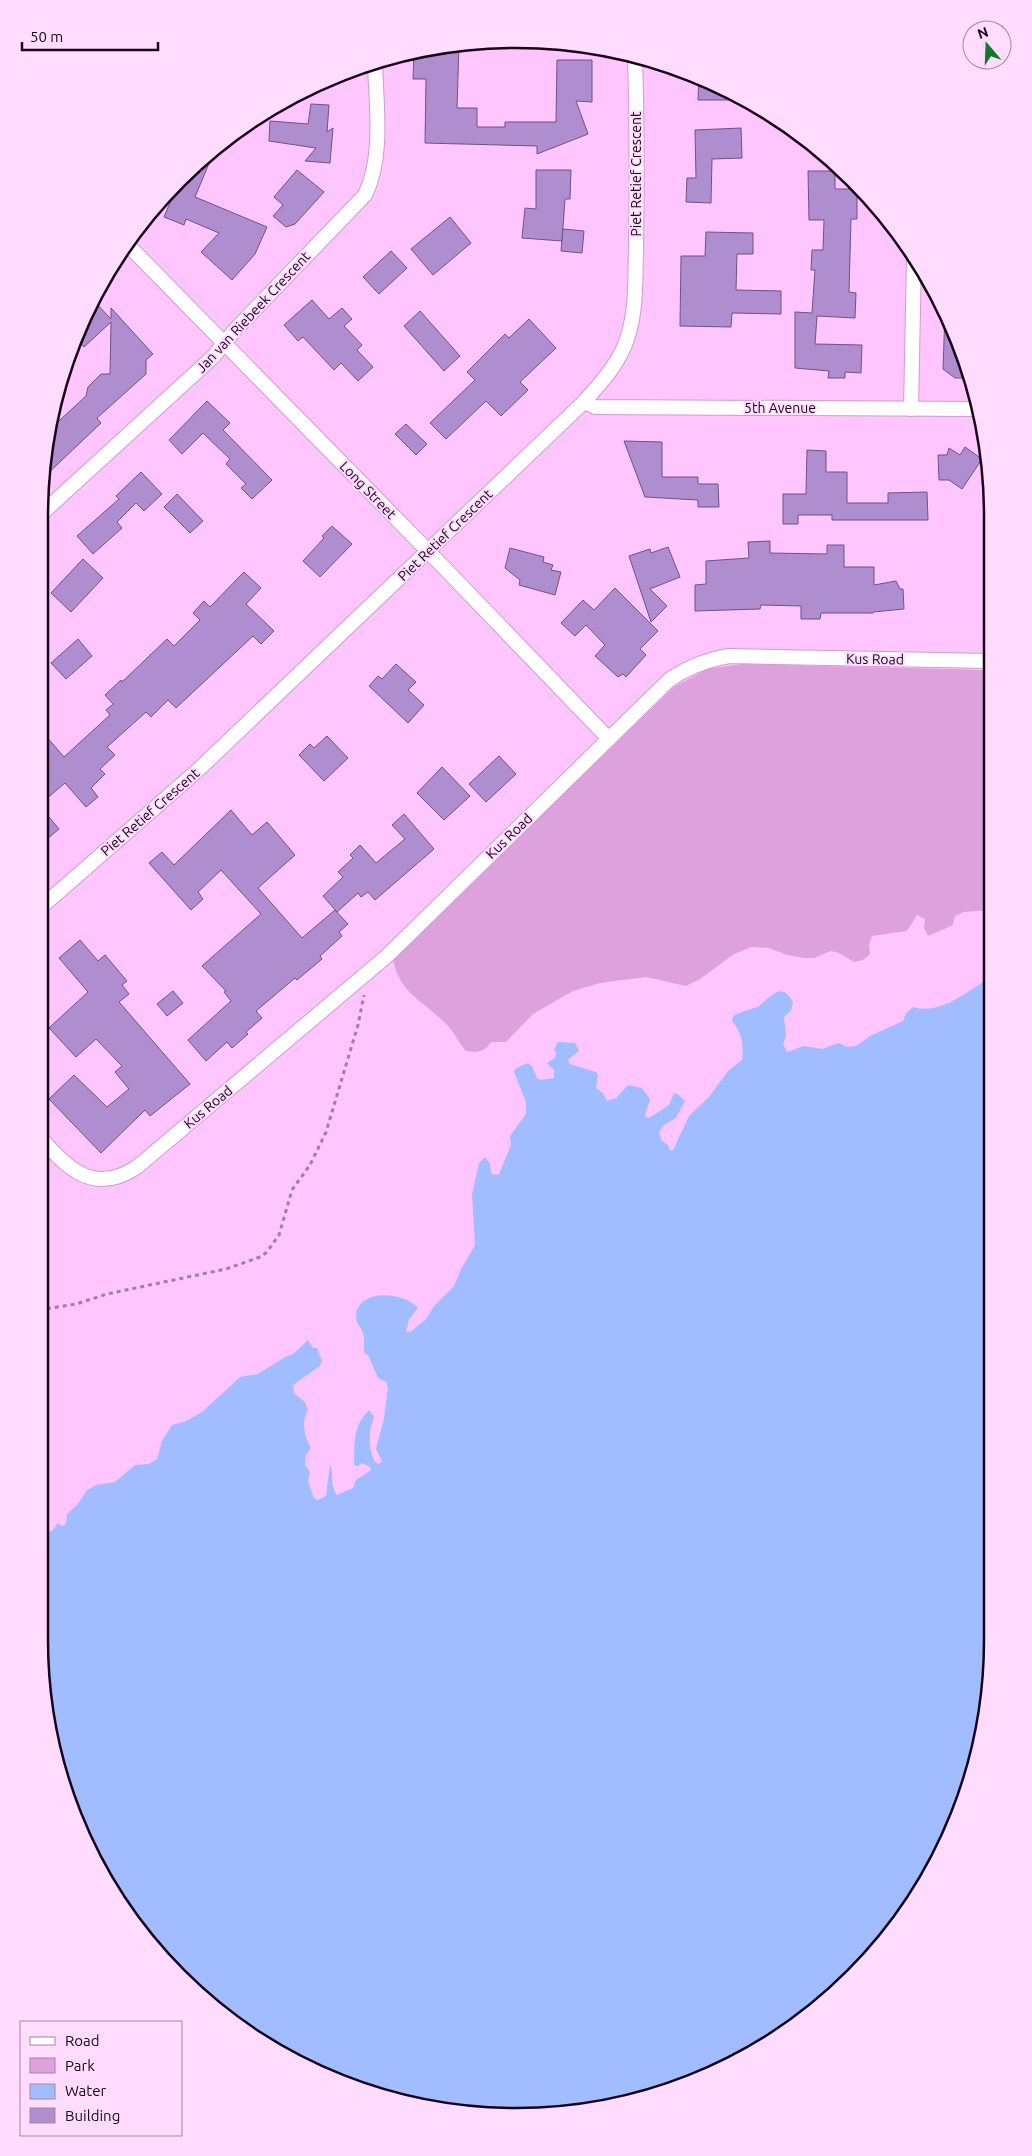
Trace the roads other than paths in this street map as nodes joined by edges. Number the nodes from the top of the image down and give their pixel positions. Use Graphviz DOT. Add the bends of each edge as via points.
graph roads {
  1 [pos="635,63"];
  2 [pos="375,69"];
  3 [pos="131,248"];
  4 [pos="914,269"];
  5 [pos="225,343"];
  6 [pos="584,402"];
  7 [pos="911,409"];
  8 [pos="972,409"];
  9 [pos="48,508"];
  10 [pos="428,551"];
  11 [pos="984,661"];
  12 [pos="609,739"];
  13 [pos="48,901"];
  14 [pos="48,1146"];
  1 -- 6 [label="street, Piet Retief Crescent" via="638,153 633,319 618,359"];
  2 -- 5 [label="street, Jan van Riebeek Crescent" via="376,149 372,180 365,195"];
  3 -- 5 [label="street, Long Street"];
  4 -- 7 [label="street"];
  5 -- 9 [label="street, Jan van Riebeek Crescent"];
  5 -- 10 [label="street, Long Street"];
  6 -- 7 [label="street, 5th Avenue" via="595,407"];
  6 -- 10 [label="street, Piet Retief Crescent"];
  7 -- 8 [label="street, 5th Avenue"];
  10 -- 12 [label="street, Long Street"];
  10 -- 13 [label="street, Piet Retief Crescent" via="197,771"];
  11 -- 12 [label="street, Kus Road" via="715,658 668,681"];
  12 -- 14 [label="street, Kus Road" via="387,956 137,1167 114,1178 89,1178 70,1169"];
}
